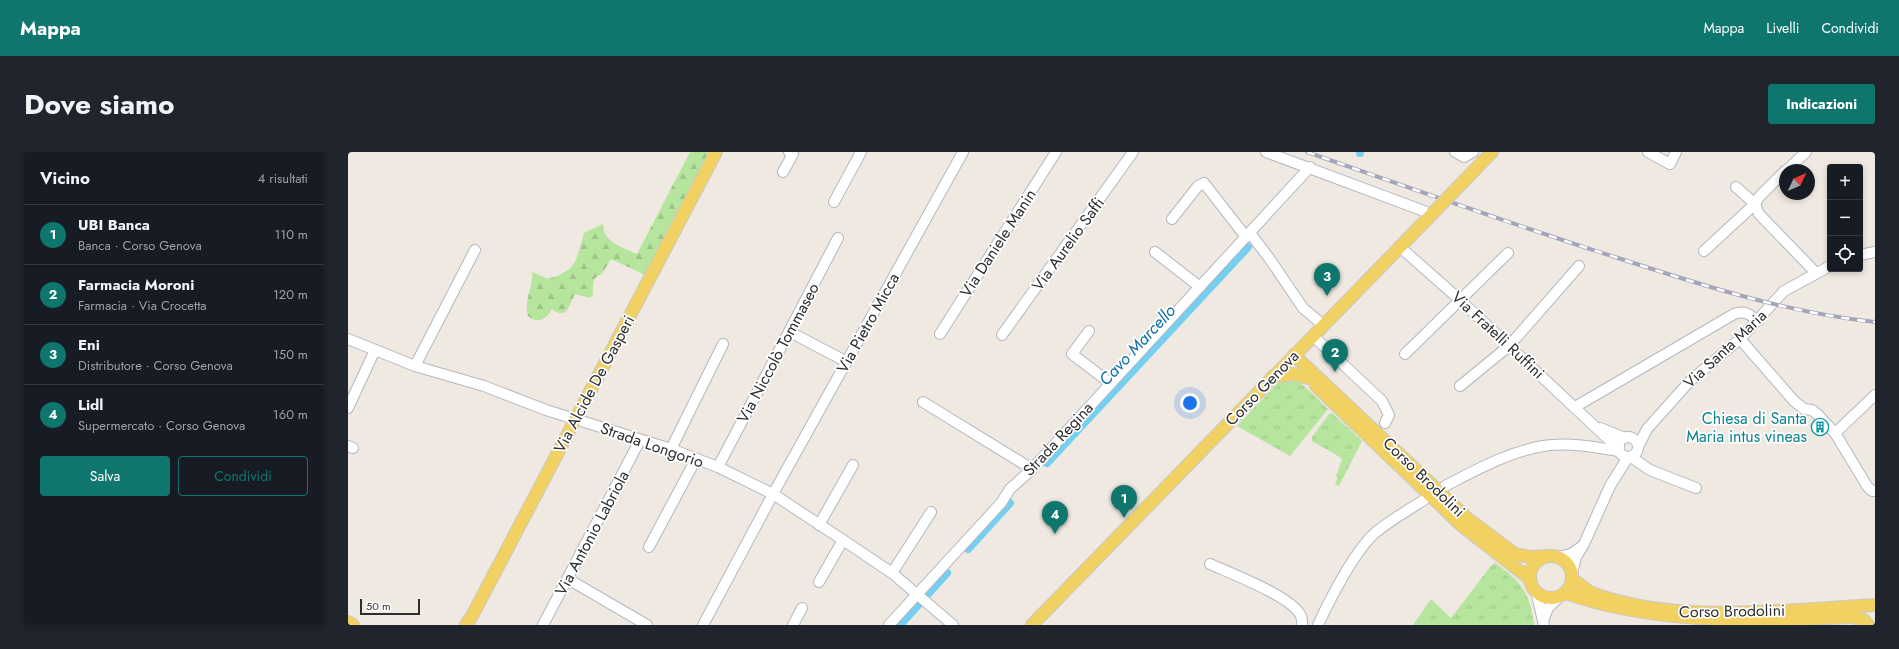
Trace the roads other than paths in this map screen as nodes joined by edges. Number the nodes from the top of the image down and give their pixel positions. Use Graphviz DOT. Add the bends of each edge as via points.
graph roads {
  1 [pos="716,152"];
  2 [pos="789,152"];
  3 [pos="861,152"];
  4 [pos="963,152"];
  5 [pos="1056,152"];
  6 [pos="1133,152"];
  7 [pos="1266,152"];
  8 [pos="1455,152"];
  9 [pos="1473,152"];
  10 [pos="1492,152"];
  11 [pos="1648,152"];
  12 [pos="1676,152"];
  13 [pos="1806,152"];
  14 [pos="1793,164"];
  15 [pos="1310,167"];
  16 [pos="783,172"];
  17 [pos="1779,178"];
  18 [pos="1736,187"];
  19 [pos="834,202"];
  20 [pos="1755,204"];
  21 [pos="1432,214"];
  22 [pos="1172,219"];
  23 [pos="1248,235"];
  24 [pos="838,238"];
  25 [pos="1400,247"];
  26 [pos="475,250"];
  27 [pos="1704,251"];
  28 [pos="1155,252"];
  29 [pos="1875,252"];
  30 [pos="1508,253"];
  31 [pos="1863,254"];
  32 [pos="1579,266"];
  33 [pos="1827,268"];
  34 [pos="1816,273"];
  35 [pos="1200,287"];
  36 [pos="1460,300"];
  37 [pos="1758,321"];
  38 [pos="1323,326"];
  39 [pos="1089,331"];
  40 [pos="790,332"];
  41 [pos="940,334"];
  42 [pos="1002,335"];
  43 [pos="1311,338"];
  44 [pos="348,339"];
  45 [pos="1740,339"];
  46 [pos="723,344"];
  47 [pos="1509,346"];
  48 [pos="375,350"];
  49 [pos="1405,354"];
  50 [pos="1292,357"];
  51 [pos="847,362"];
  52 [pos="416,366"];
  53 [pos="1311,375"];
  54 [pos="1272,378"];
  55 [pos="1110,383"];
  56 [pos="1460,386"];
  57 [pos="1875,395"];
  58 [pos="923,402"];
  59 [pos="348,408"];
  60 [pos="1575,408"];
  61 [pos="576,419"];
  62 [pos="1385,422"];
  63 [pos="1595,425"];
  64 [pos="1835,433"];
  65 [pos="640,440"];
  66 [pos="1592,447"];
  67 [pos="1627,448"];
  68 [pos="671,449"];
  69 [pos="696,459"];
  70 [pos="853,465"];
  71 [pos="718,467"];
  72 [pos="1032,469"];
  73 [pos="1445,486"];
  74 [pos="1696,488"];
  75 [pos="1875,491"];
  76 [pos="773,494"];
  77 [pos="1424,500"];
  78 [pos="931,512"];
  79 [pos="819,525"];
  80 [pos="843,540"];
  81 [pos="1584,544"];
  82 [pos="649,547"];
  83 [pos="1553,557"];
  84 [pos="1210,564"];
  85 [pos="892,573"];
  86 [pos="1572,576"];
  87 [pos="568,579"];
  88 [pos="1530,579"];
  89 [pos="819,582"];
  90 [pos="1536,591"];
  91 [pos="918,594"];
  92 [pos="1563,594"];
  93 [pos="1875,606"];
  94 [pos="802,608"];
  95 [pos="348,622"];
  96 [pos="470,622"];
  97 [pos="1543,623"];
  98 [pos="353,625"];
  99 [pos="543,625"];
  100 [pos="647,625"];
  101 [pos="703,625"];
  102 [pos="793,625"];
  103 [pos="889,625"];
  104 [pos="953,625"];
  105 [pos="1032,625"];
  106 [pos="1302,625"];
  107 [pos="1318,625"];
  108 [pos="1868,625"];
  1 -- 61 [label="main road, Via Alcide De Gasperi"];
  2 -- 16 [label="street" via="793,154"];
  3 -- 19 [label="street"];
  4 -- 51 [label="street, Via Pietro Micca"];
  5 -- 41 [label="street, Via Daniele Manin"];
  6 -- 42 [label="street, Via Aurelio Saffi"];
  7 -- 15 [label="street"];
  8 -- 9 [label="street" via="1464,157"];
  10 -- 21 [label="main road, Corso Genova, bridge"];
  11 -- 12 [label="street" via="1670,164"];
  13 -- 14 [label="street"];
  15 -- 21 [label="street"];
  15 -- 23 [label="street, Strada Regina"];
  17 -- 20 [label="street"];
  18 -- 20 [label="street"];
  20 -- 27 [label="street"];
  20 -- 34 [label="street" via="1759,214"];
  21 -- 25 [label="main road, Corso Genova"];
  22 -- 23 [label="street" via="1198,186 1204,184"];
  23 -- 35 [label="street, Strada Regina"];
  23 -- 38 [label="street" via="1269,258 1303,308"];
  24 -- 40 [label="street, Via Niccolò Tommaseo"];
  25 -- 36 [label="street, Via Fratelli Ruffini"];
  25 -- 38 [label="main road, Corso Genova"];
  26 -- 52 [label="street"];
  28 -- 35 [label="street"];
  29 -- 31 [label="street"];
  30 -- 36 [label="street"];
  32 -- 47 [label="street"];
  33 -- 34 [label="street, Via Santa Maria"];
  34 -- 37 [label="street, Via Santa Maria" via="1784,291"];
  35 -- 55 [label="street, Strada Regina"];
  36 -- 47 [label="street, Via Fratelli Ruffini"];
  36 -- 49 [label="street"];
  37 -- 45 [label="street, Via Santa Maria"];
  37 -- 60 [label="street" via="1742,311 1734,314"];
  38 -- 43 [label="main road, Corso Genova"];
  39 -- 55 [label="street" via="1072,354"];
  40 -- 51 [label="street"];
  40 -- 71 [label="street, Via Niccolò Tommaseo"];
  43 -- 50 [label="main road, Corso Genova"];
  43 -- 53 [label="main road"];
  43 -- 62 [label="street" via="1382,401 1388,415"];
  44 -- 48 [label="street, Strada Longorio"];
  45 -- 64 [label="street" via="1794,401 1804,409 1817,414"];
  45 -- 67 [label="street, Via Santa Maria" via="1690,381"];
  46 -- 68 [label="street"];
  47 -- 56 [label="street"];
  47 -- 60 [label="street, Via Fratelli Ruffini"];
  48 -- 52 [label="street, Strada Longorio"];
  48 -- 59 [label="street"];
  50 -- 53 [label="main road, Corso Brodolini"];
  50 -- 54 [label="main road, Corso Genova"];
  51 -- 76 [label="street, Via Pietro Micca"];
  52 -- 61 [label="street, Strada Longorio" via="484,386"];
  53 -- 54 [label="main road" via="1294,374"];
  53 -- 83 [label="main road, Corso Brodolini" via="1467,518 1515,554"];
  53 -- 88 [label="main road, Corso Brodolini" via="1461,525"];
  54 -- 105 [label="main road, Corso Genova"];
  55 -- 72 [label="street, Strada Regina"];
  57 -- 64 [label="street"];
  58 -- 72 [label="street"];
  60 -- 63 [label="street, Via Fratelli Ruffini"];
  61 -- 65 [label="street, Strada Longorio"];
  61 -- 96 [label="main road, Via Alcide De Gasperi"];
  63 -- 66 [label="street" via="1597,436"];
  63 -- 67 [label="street, Via Fratelli Ruffini"];
  64 -- 75 [label="street" via="1867,486"];
  65 -- 68 [label="street, Strada Longorio"];
  65 -- 87 [label="street, Via Antonio Labriola"];
  66 -- 67 [label="street"];
  66 -- 73 [label="street" via="1544,446 1514,454"];
  67 -- 74 [label="street, Via Fratelli Ruffini" via="1650,470"];
  67 -- 81 [label="street"];
  68 -- 69 [label="street, Strada Longorio"];
  69 -- 71 [label="street, Strada Longorio"];
  69 -- 82 [label="street"];
  70 -- 79 [label="street"];
  71 -- 76 [label="street, Strada Longorio"];
  72 -- 91 [label="street, Strada Regina" via="1010,489 1002,503"];
  76 -- 79 [label="street, Strada Longorio"];
  76 -- 101 [label="street, Via Pietro Micca"];
  77 -- 107 [label="street" via="1375,533 1364,545 1332,594"];
  78 -- 85 [label="street"];
  79 -- 80 [label="street, Strada Longorio"];
  80 -- 85 [label="street, Strada Longorio"];
  80 -- 89 [label="street"];
  81 -- 83 [label="street" via="1571,554"];
  81 -- 86 [label="street" via="1576,557"];
  83 -- 86 [label="main road, Corso Brodolini" via="1567,563"];
  83 -- 88 [label="main road" via="1538,560 1532,569"];
  84 -- 106 [label="street" via="1293,605 1302,616"];
  85 -- 91 [label="street, Strada Longorio"];
  86 -- 92 [label="main road" via="1570,587"];
  86 -- 93 [label="main road, Corso Brodolini" via="1591,592 1670,611 1702,614"];
  87 -- 99 [label="street, Via Antonio Labriola"];
  87 -- 100 [label="street"];
  88 -- 90 [label="main road, Corso Brodolini"];
  90 -- 92 [label="main road, Corso Brodolini" via="1547,598"];
  90 -- 97 [label="street"];
  91 -- 103 [label="street, Strada Regina"];
  91 -- 104 [label="street, Strada Longorio"];
  92 -- 97 [label="street" via="1548,608"];
  92 -- 108 [label="main road, Corso Brodolini" via="1588,604 1668,621 1701,624 1853,617 1864,620"];
  93 -- 108 [label="main road, Corso Brodolini" via="1869,613"];
  94 -- 102 [label="street"];
  95 -- 98 [label="main road"];
}
